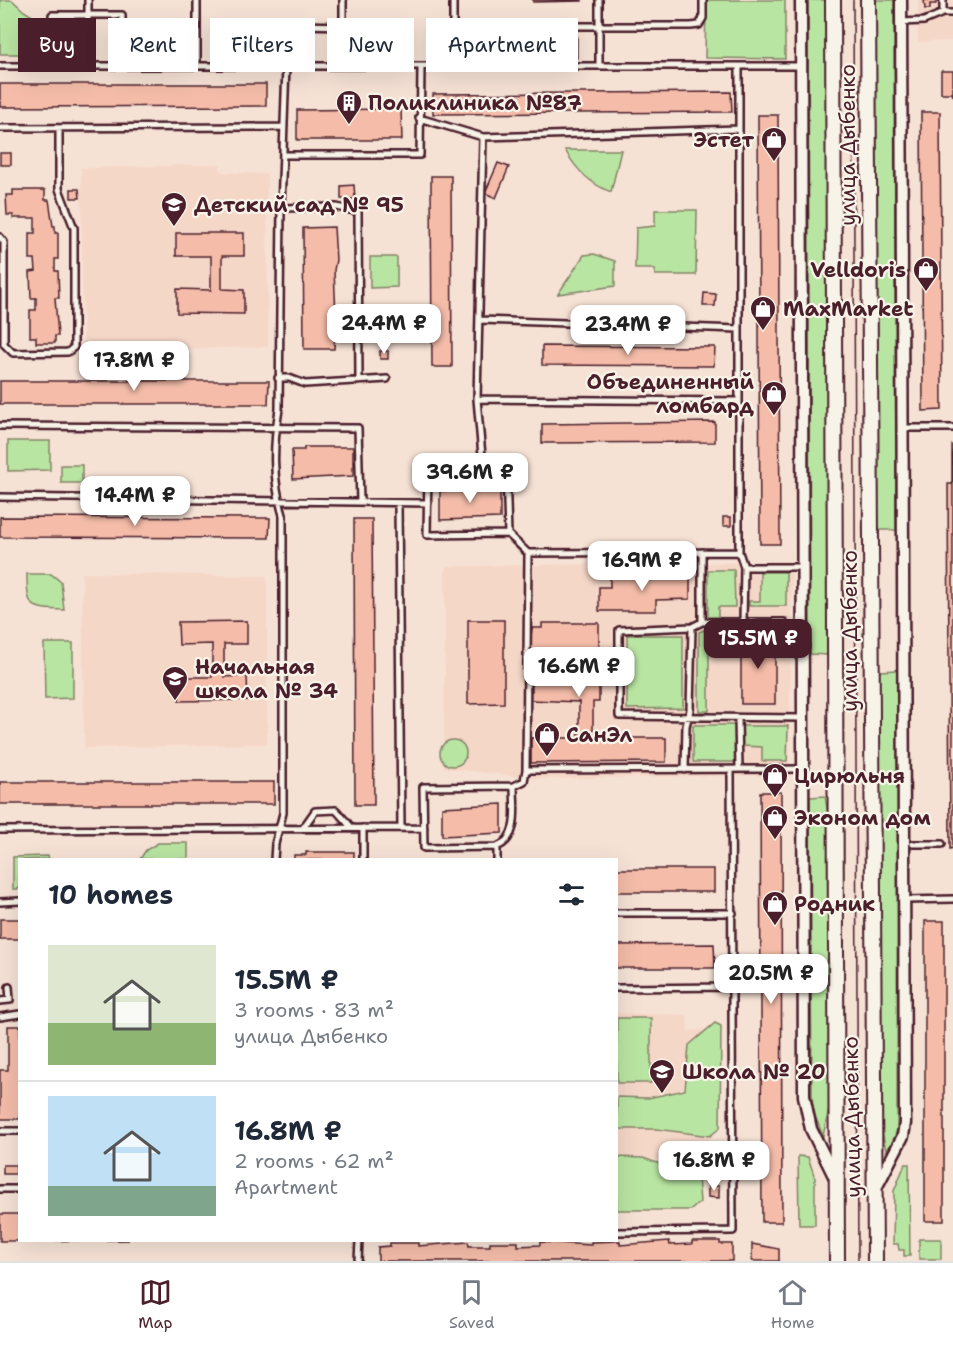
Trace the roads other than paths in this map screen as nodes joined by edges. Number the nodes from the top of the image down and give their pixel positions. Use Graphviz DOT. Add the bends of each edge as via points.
graph roads {
  1 [pos="88,0"];
  2 [pos="197,0"];
  3 [pos="343,0"];
  4 [pos="453,0"];
  5 [pos="599,0"];
  6 [pos="703,0"];
  7 [pos="801,0"];
  8 [pos="833,0"];
  9 [pos="868,0"];
  10 [pos="901,0"];
  11 [pos="943,0"];
  12 [pos="943,13"];
  13 [pos="953,13"];
  14 [pos="52,15"];
  15 [pos="88,15"];
  16 [pos="122,18"];
  17 [pos="197,18"];
  18 [pos="343,18"];
  19 [pos="453,18"];
  20 [pos="901,22"];
  21 [pos="578,26"];
  22 [pos="599,26"];
  23 [pos="0,66"];
  24 [pos="18,66"];
  25 [pos="414,66"];
  26 [pos="421,66"];
  27 [pos="426,66"];
  28 [pos="578,66"];
  29 [pos="599,66"];
  30 [pos="739,66"];
  31 [pos="802,66"];
  32 [pos="286,72"];
  33 [pos="419,118"];
  34 [pos="284,127"];
  35 [pos="0,128"];
  36 [pos="59,128"];
  37 [pos="738,129"];
  38 [pos="483,137"];
  39 [pos="283,155"];
  40 [pos="281,208"];
  41 [pos="0,237"];
  42 [pos="481,320"];
  43 [pos="739,329"];
  44 [pos="278,378"];
  45 [pos="387,379"];
  46 [pos="359,381"];
  47 [pos="477,399"];
  48 [pos="739,401"];
  49 [pos="0,426"];
  50 [pos="276,426"];
  51 [pos="903,428"];
  52 [pos="953,428"];
  53 [pos="483,467"];
  54 [pos="0,497"];
  55 [pos="279,501"];
  56 [pos="360,502"];
  57 [pos="398,502"];
  58 [pos="428,503"];
  59 [pos="508,534"];
  60 [pos="702,552"];
  61 [pos="739,552"];
  62 [pos="528,553"];
  63 [pos="744,567"];
  64 [pos="804,567"];
  65 [pos="702,622"];
  66 [pos="743,622"];
  67 [pos="784,622"];
  68 [pos="692,627"];
  69 [pos="688,718"];
  70 [pos="738,718"];
  71 [pos="804,718"];
  72 [pos="739,769"];
  73 [pos="804,769"];
  74 [pos="526,770"];
  75 [pos="685,770"];
  76 [pos="731,770"];
  77 [pos="514,786"];
  78 [pos="279,828"];
  79 [pos="303,828"];
  80 [pos="352,828"];
  81 [pos="363,828"];
  82 [pos="401,828"];
  83 [pos="424,828"];
  84 [pos="0,830"];
  85 [pos="913,844"];
  86 [pos="942,844"];
  87 [pos="497,848"];
  88 [pos="274,858"];
  89 [pos="363,858"];
  90 [pos="497,858"];
  91 [pos="906,900"];
  92 [pos="953,900"];
  93 [pos="18,901"];
  94 [pos="0,902"];
  95 [pos="618,913"];
  96 [pos="733,913"];
  97 [pos="9,987"];
  98 [pos="734,987"];
  99 [pos="618,988"];
  100 [pos="0,1001"];
  101 [pos="18,1014"];
  102 [pos="0,1017"];
  103 [pos="0,1131"];
  104 [pos="18,1131"];
  105 [pos="837,1180"];
  106 [pos="0,1189"];
  107 [pos="18,1189"];
  108 [pos="875,1191"];
  109 [pos="618,1232"];
  110 [pos="358,1242"];
  111 [pos="358,1261"];
  112 [pos="837,1261"];
  113 [pos="875,1261"];
  1 -- 15 [label="lane"];
  2 -- 17 [label="lane"];
  3 -- 18 [label="lane"];
  4 -- 19 [label="lane"];
  5 -- 22 [label="lane"];
  6 -- 22 [label="lane" via="699,25"];
  7 -- 31 [label="street"];
  8 -- 105 [label="main road, улица Дыбенко"];
  9 -- 108 [label="main road, улица Дыбенко"];
  10 -- 20 [label="street"];
  11 -- 12 [label="lane"];
  12 -- 13 [label="lane"];
  12 -- 20 [label="lane" via="924,21"];
  14 -- 15 [label="lane"];
  15 -- 16 [label="lane"];
  20 -- 51 [label="street"];
  21 -- 22 [label="lane"];
  22 -- 29 [label="lane"];
  23 -- 24 [label="lane"];
  25 -- 26 [label="lane"];
  26 -- 27 [label="lane"];
  26 -- 33 [label="lane"];
  28 -- 29 [label="lane"];
  29 -- 30 [label="lane"];
  30 -- 31 [label="lane"];
  30 -- 37 [label="lane"];
  31 -- 64 [label="street"];
  32 -- 34 [label="lane"];
  33 -- 38 [label="lane"];
  33 -- 39 [label="lane" via="420,155"];
  34 -- 36 [label="lane"];
  34 -- 39 [label="lane"];
  35 -- 36 [label="lane"];
  36 -- 41 [label="lane" via="59,189 74,228 74,347 68,352 7,350 4,242"];
  37 -- 38 [label="lane"];
  37 -- 43 [label="lane"];
  38 -- 42 [label="lane"];
  39 -- 40 [label="lane"];
  40 -- 44 [label="lane"];
  40 -- 46 [label="lane" via="337,207 358,212"];
  42 -- 43 [label="lane"];
  42 -- 47 [label="lane"];
  43 -- 48 [label="lane"];
  44 -- 46 [label="lane" via="305,384"];
  44 -- 50 [label="lane"];
  45 -- 46 [label="lane"];
  47 -- 48 [label="lane"];
  47 -- 53 [label="lane"];
  48 -- 61 [label="lane"];
  49 -- 50 [label="lane"];
  50 -- 55 [label="lane" via="275,487"];
  50 -- 56 [label="lane" via="358,428"];
  51 -- 52 [label="lane"];
  51 -- 91 [label="street"];
  53 -- 58 [label="lane" via="428,469"];
  53 -- 59 [label="lane" via="499,466 506,470"];
  54 -- 55 [label="lane"];
  55 -- 56 [label="lane"];
  55 -- 78 [label="lane" via="283,514 283,813"];
  56 -- 57 [label="lane"];
  57 -- 58 [label="lane"];
  57 -- 82 [label="lane"];
  58 -- 59 [label="lane" via="427,535"];
  59 -- 62 [label="lane"];
  60 -- 61 [label="lane"];
  60 -- 62 [label="lane"];
  60 -- 65 [label="lane"];
  61 -- 63 [label="lane"];
  62 -- 74 [label="lane"];
  63 -- 64 [label="lane"];
  63 -- 66 [label="lane"];
  64 -- 71 [label="street"];
  65 -- 66 [label="lane"];
  65 -- 68 [label="lane"];
  66 -- 67 [label="lane"];
  68 -- 69 [label="lane"];
  68 -- 69 [label="lane" via="619,630 619,716"];
  69 -- 70 [label="lane"];
  69 -- 75 [label="lane"];
  70 -- 71 [label="lane"];
  70 -- 72 [label="lane"];
  71 -- 73 [label="street"];
  72 -- 73 [label="lane"];
  72 -- 76 [label="lane"];
  73 -- 105 [label="street" via="804,1096 811,1129"];
  74 -- 75 [label="lane"];
  74 -- 77 [label="lane" via="524,782"];
  75 -- 76 [label="lane"];
  76 -- 96 [label="lane"];
  77 -- 83 [label="lane" via="423,787"];
  77 -- 87 [label="lane" via="513,830 505,844"];
  78 -- 79 [label="lane"];
  78 -- 84 [label="lane"];
  78 -- 88 [label="lane"];
  79 -- 80 [label="lane"];
  79 -- 80 [label="lane" via="315,811 336,810"];
  80 -- 81 [label="lane"];
  81 -- 82 [label="lane"];
  81 -- 89 [label="lane"];
  82 -- 83 [label="lane"];
  83 -- 87 [label="lane" via="424,848"];
  85 -- 86 [label="lane"];
  87 -- 90 [label="lane"];
  91 -- 92 [label="lane"];
  91 -- 108 [label="street" via="905,1123 903,1136"];
  93 -- 94 [label="lane"];
  95 -- 96 [label="lane"];
  96 -- 98 [label="lane"];
  97 -- 100 [label="lane" via="10,1000"];
  98 -- 99 [label="lane"];
  98 -- 109 [label="lane" via="733,1231"];
  101 -- 102 [label="lane"];
  103 -- 104 [label="lane"];
  105 -- 112 [label="main road, улица Дыбенко"];
  106 -- 107 [label="lane"];
  108 -- 113 [label="main road, улица Дыбенко"];
  110 -- 111 [label="lane"];
}
